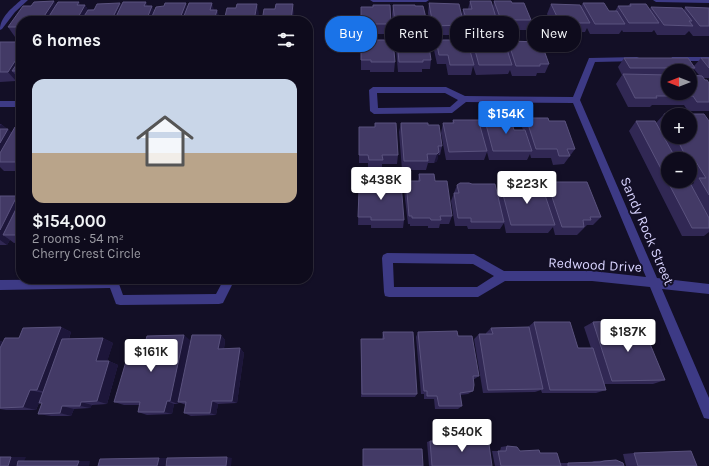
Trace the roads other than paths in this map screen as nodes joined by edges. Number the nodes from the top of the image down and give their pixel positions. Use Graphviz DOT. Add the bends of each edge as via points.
graph roads {
  1 [pos="24,0"];
  2 [pos="373,0"];
  3 [pos="426,0"];
  4 [pos="656,0"];
  5 [pos="709,1"];
  6 [pos="0,28"];
  7 [pos="647,59"];
  8 [pos="670,59"];
  9 [pos="709,59"];
  10 [pos="464,99"];
  11 [pos="576,100"];
  12 [pos="0,104"];
  13 [pos="16,104"];
  14 [pos="503,276"];
  15 [pos="653,282"];
  16 [pos="29,284"];
  17 [pos="116,284"];
  18 [pos="227,284"];
  19 [pos="0,285"];
  20 [pos="709,289"];
  21 [pos="709,413"];
  1 -- 6 [label="street"];
  2 -- 3 [label="street"];
  4 -- 5 [label="street"];
  7 -- 11 [label="street" via="592,60"];
  8 -- 9 [label="street"];
  10 -- 10 [label="street" via="446,90 373,90 374,111 452,110"];
  10 -- 11 [label="street"];
  11 -- 15 [label="street, Sandy Rock Street"];
  12 -- 13 [label="street"];
  14 -- 14 [label="street" via="474,259 387,258 389,292 478,292"];
  14 -- 15 [label="street, Redwood Drive" via="592,276"];
  15 -- 20 [label="street, Redwood Drive"];
  15 -- 21 [label="street, Sandy Rock Street"];
  16 -- 19 [label="street"];
  17 -- 18 [label="street" via="120,300 219,299"];
}
